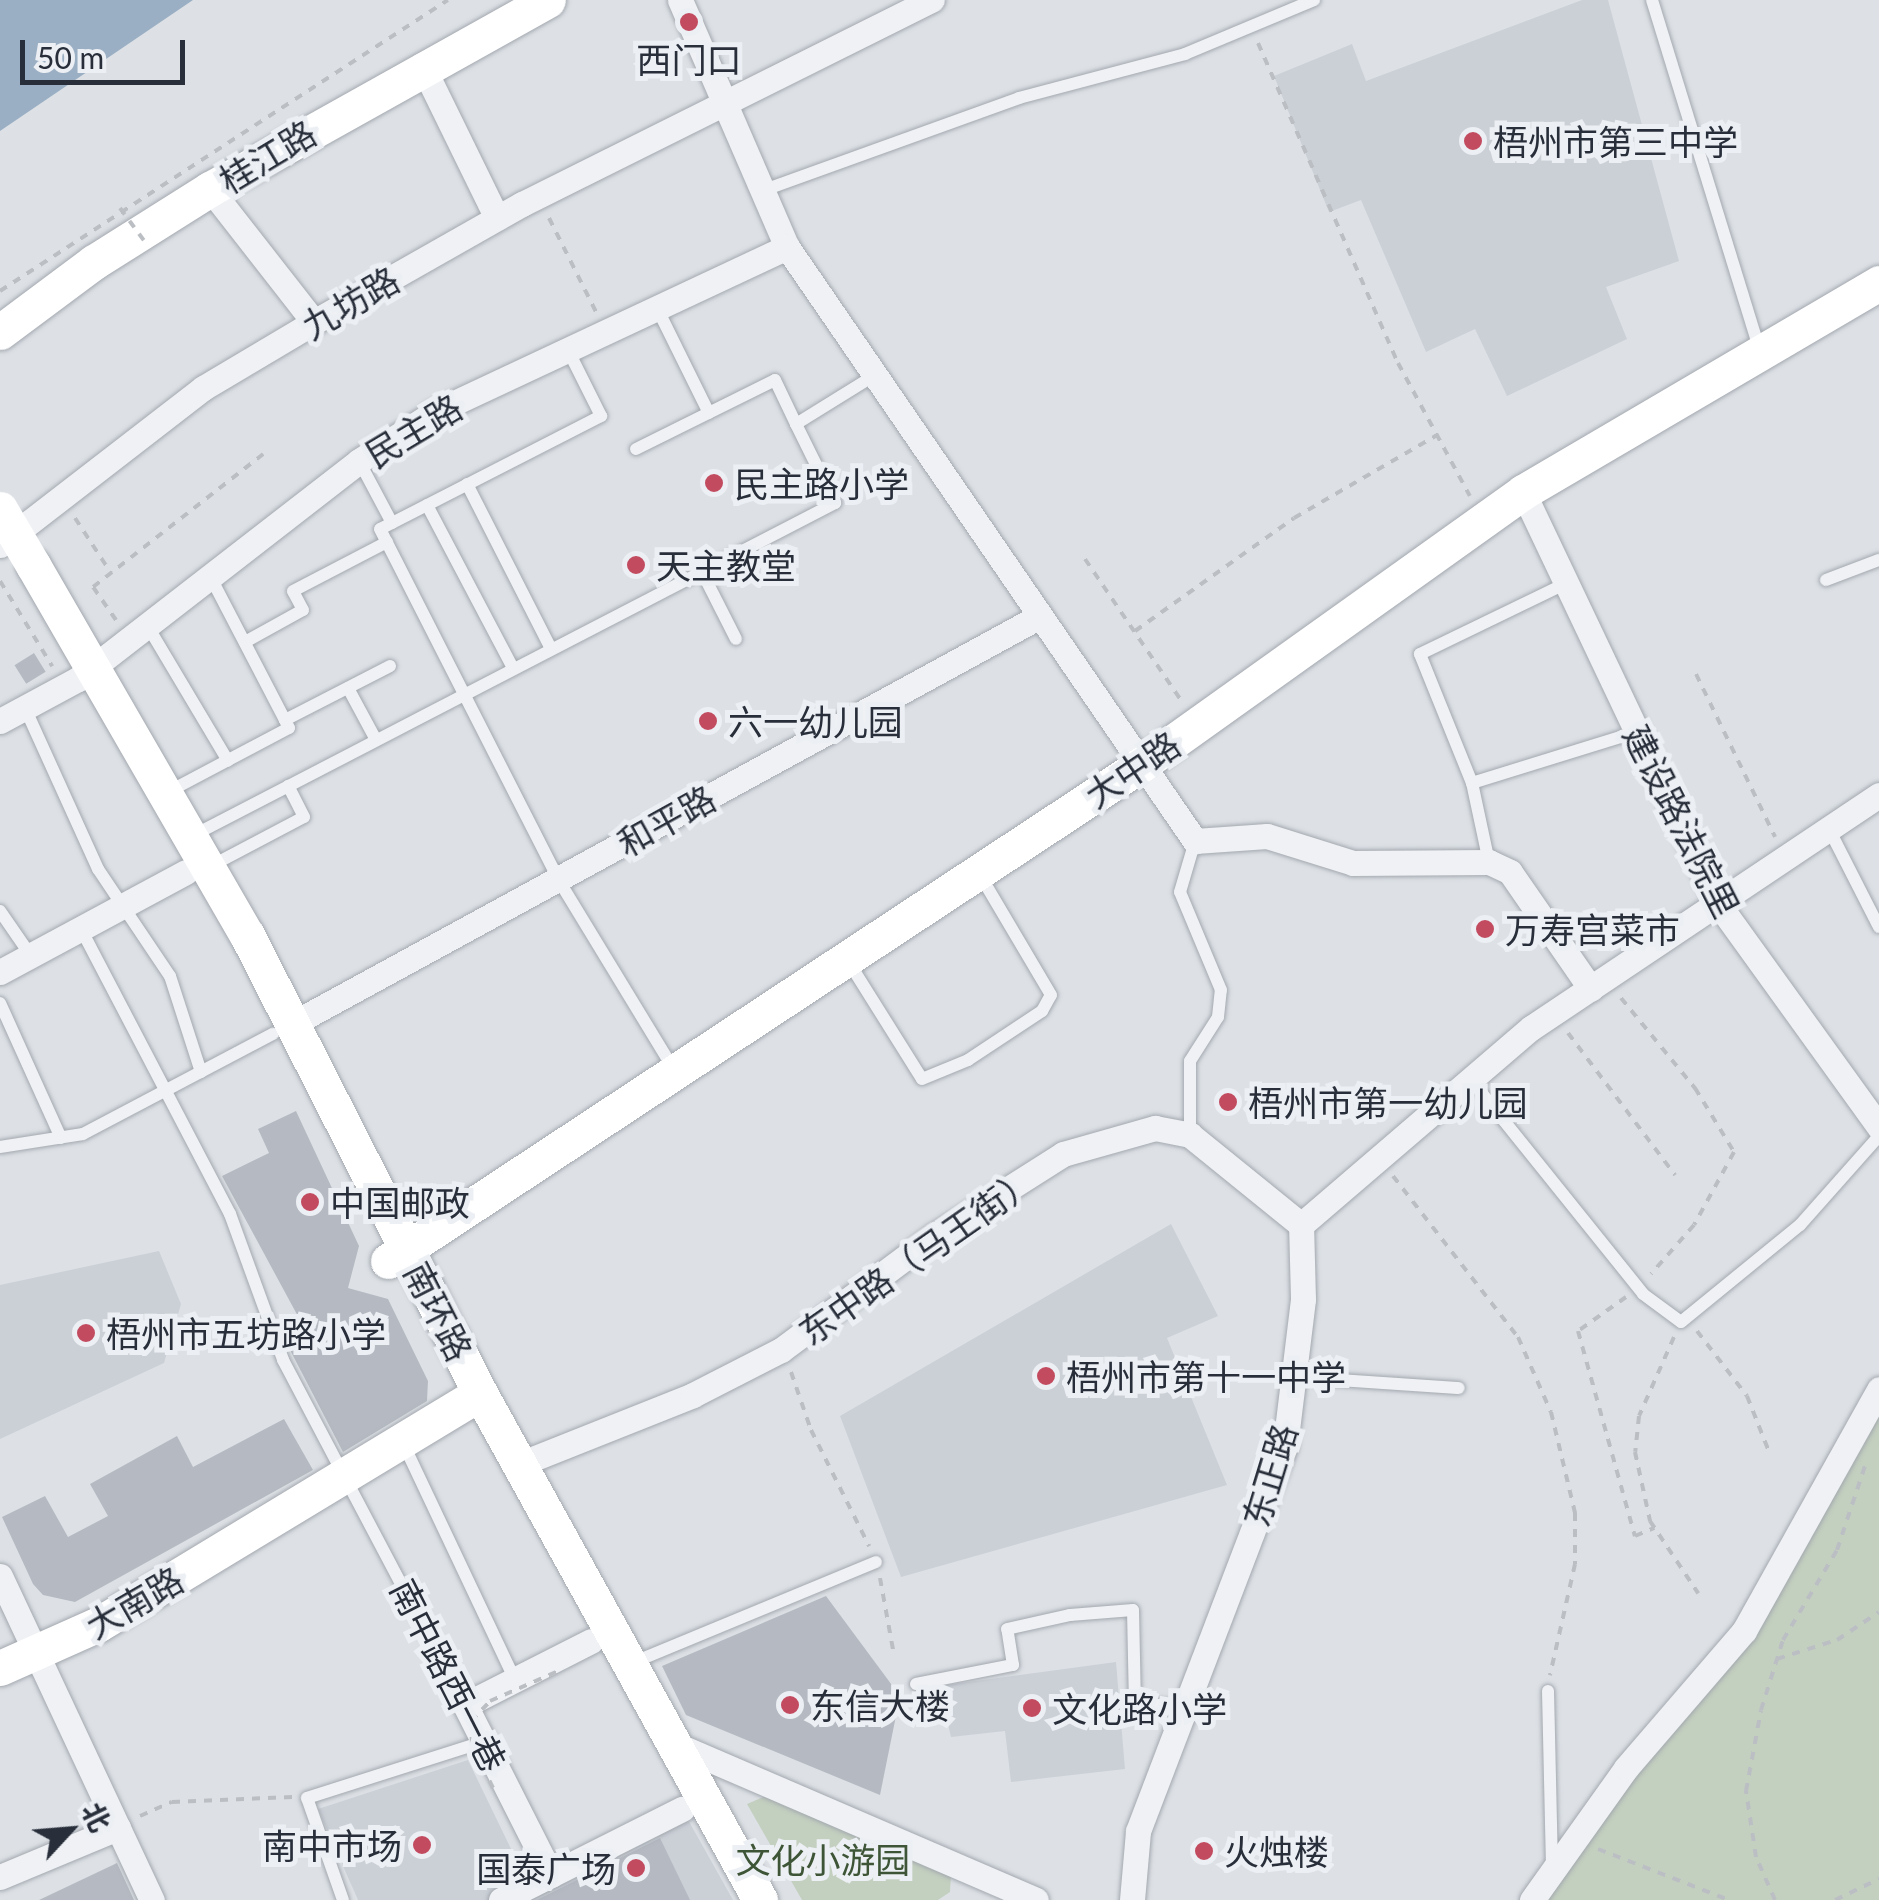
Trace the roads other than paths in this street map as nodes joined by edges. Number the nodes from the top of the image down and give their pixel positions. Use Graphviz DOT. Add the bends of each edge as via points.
graph roads {
  1 [pos="548,0"];
  2 [pos="680,0"];
  3 [pos="932,0"];
  4 [pos="1314,0"];
  5 [pos="1652,0"];
  6 [pos="422,65"];
  7 [pos="726,101"];
  8 [pos="210,189"];
  9 [pos="764,190"];
  10 [pos="497,218"];
  11 [pos="788,246"];
  12 [pos="1879,283"];
  13 [pos="657,308"];
  14 [pos="314,322"];
  15 [pos="0,332"];
  16 [pos="568,350"];
  17 [pos="1760,353"];
  18 [pos="875,375"];
  19 [pos="709,412"];
  20 [pos="796,424"];
  21 [pos="636,448"];
  22 [pos="359,460"];
  23 [pos="467,484"];
  24 [pos="1524,492"];
  25 [pos="426,505"];
  26 [pos="0,509"];
  27 [pos="392,523"];
  28 [pos="387,542"];
  29 [pos="1879,560"];
  30 [pos="10,561"];
  31 [pos="702,572"];
  32 [pos="210,576"];
  33 [pos="1826,580"];
  34 [pos="1566,583"];
  35 [pos="1040,616"];
  36 [pos="138,633"];
  37 [pos="736,639"];
  38 [pos="244,642"];
  39 [pos="551,649"];
  40 [pos="390,666"];
  41 [pos="513,668"];
  42 [pos="79,678"];
  43 [pos="348,688"];
  44 [pos="465,693"];
  45 [pos="24,708"];
  46 [pos="285,720"];
  47 [pos="0,721"];
  48 [pos="1637,732"];
  49 [pos="376,740"];
  50 [pos="228,761"];
  51 [pos="1142,764"];
  52 [pos="1472,784"];
  53 [pos="288,786"];
  54 [pos="166,793"];
  55 [pos="1879,794"];
  56 [pos="1828,829"];
  57 [pos="191,836"];
  58 [pos="1195,842"];
  59 [pos="1490,862"];
  60 [pos="198,869"];
  61 [pos="978,872"];
  62 [pos="558,880"];
  63 [pos="125,905"];
  64 [pos="1720,905"];
  65 [pos="0,910"];
  66 [pos="1879,927"];
  67 [pos="81,929"];
  68 [pos="31,956"];
  69 [pos="846,959"];
  70 [pos="0,972"];
  71 [pos="1600,983"];
  72 [pos="0,1002"];
  73 [pos="282,1029"];
  74 [pos="201,1072"];
  75 [pos="675,1072"];
  76 [pos="1472,1080"];
  77 [pos="167,1090"];
  78 [pos="1879,1127"];
  79 [pos="1190,1135"];
  80 [pos="1879,1136"];
  81 [pos="61,1138"];
  82 [pos="0,1147"];
  83 [pos="1300,1225"];
  84 [pos="398,1255"];
  85 [pos="1294,1377"];
  86 [pos="1459,1388"];
  87 [pos="1879,1389"];
  88 [pos="464,1403"];
  89 [pos="402,1440"];
  90 [pos="520,1464"];
  91 [pos="348,1475"];
  92 [pos="876,1562"];
  93 [pos="0,1576"];
  94 [pos="591,1641"];
  95 [pos="34,1656"];
  96 [pos="630,1664"];
  97 [pos="0,1668"];
  98 [pos="515,1680"];
  99 [pos="916,1684"];
  100 [pos="1548,1691"];
  101 [pos="465,1704"];
  102 [pos="1185,1707"];
  103 [pos="483,1742"];
  104 [pos="674,1744"];
  105 [pos="682,1809"];
  106 [pos="118,1828"];
  107 [pos="1552,1871"];
  108 [pos="550,1875"];
  109 [pos="0,1877"];
  110 [pos="1003,1895"];
  111 [pos="152,1900"];
  112 [pos="343,1900"];
  113 [pos="501,1900"];
  114 [pos="732,1900"];
  115 [pos="760,1900"];
  116 [pos="1036,1900"];
  117 [pos="1132,1900"];
  118 [pos="1532,1900"];
  1 -- 6 [label="street, 桂江路"];
  2 -- 7 [label="street"];
  3 -- 7 [label="street, 九坊路"];
  4 -- 9 [label="lane" via="1184,54 1036,92"];
  5 -- 17 [label="lane"];
  6 -- 8 [label="street, 桂江路"];
  6 -- 10 [label="street"];
  7 -- 9 [label="street"];
  7 -- 10 [label="street, 九坊路"];
  8 -- 14 [label="street"];
  8 -- 15 [label="street, 桂江路"];
  9 -- 11 [label="street"];
  10 -- 14 [label="street, 九坊路"];
  11 -- 13 [label="street, 民主路"];
  11 -- 18 [label="street"];
  12 -- 17 [label="street, 大中路"];
  13 -- 16 [label="street, 民主路"];
  13 -- 19 [label="lane"];
  14 -- 30 [label="street, 九坊路" via="202,388 61,496"];
  16 -- 22 [label="street, 民主路" via="434,412"];
  16 -- 23 [label="lane" via="602,416"];
  17 -- 24 [label="street, 大中路"];
  18 -- 20 [label="lane"];
  18 -- 35 [label="street"];
  19 -- 20 [label="lane" via="775,380"];
  19 -- 21 [label="lane"];
  20 -- 31 [label="lane" via="834,504"];
  22 -- 27 [label="lane"];
  22 -- 32 [label="street, 民主路"];
  23 -- 25 [label="lane"];
  23 -- 39 [label="lane"];
  24 -- 34 [label="street, 建设路法院里"];
  24 -- 51 [label="street, 大中路"];
  25 -- 27 [label="lane"];
  25 -- 41 [label="lane"];
  26 -- 30 [label="street, 南环路, bridge"];
  27 -- 28 [label="lane" via="380,529"];
  28 -- 38 [label="lane" via="293,591 303,610"];
  28 -- 44 [label="lane"];
  29 -- 33 [label="lane"];
  30 -- 42 [label="street, 南环路"];
  31 -- 37 [label="lane"];
  31 -- 39 [label="lane"];
  32 -- 36 [label="street, 民主路"];
  32 -- 38 [label="lane"];
  34 -- 48 [label="street, 建设路法院里"];
  34 -- 52 [label="lane" via="1420,654"];
  35 -- 51 [label="street"];
  35 -- 62 [label="street, 和平路"];
  36 -- 42 [label="street, 民主路"];
  36 -- 50 [label="lane"];
  38 -- 46 [label="lane"];
  39 -- 41 [label="lane"];
  40 -- 43 [label="lane"];
  41 -- 44 [label="lane"];
  42 -- 45 [label="street, 民主路"];
  42 -- 54 [label="street, 南环路"];
  42 -- 60 [label="street, 南环路"];
  43 -- 46 [label="lane"];
  43 -- 49 [label="lane"];
  44 -- 49 [label="lane"];
  44 -- 62 [label="lane"];
  45 -- 47 [label="street, 民主路"];
  45 -- 63 [label="lane" via="98,869"];
  46 -- 50 [label="lane" via="289,728"];
  48 -- 52 [label="lane"];
  48 -- 64 [label="street, 建设路法院里"];
  49 -- 53 [label="lane"];
  50 -- 54 [label="lane"];
  51 -- 58 [label="street"];
  51 -- 61 [label="street, 大中路"];
  52 -- 59 [label="lane"];
  53 -- 57 [label="lane"];
  53 -- 60 [label="lane" via="304,818"];
  54 -- 57 [label="street, 南环路"];
  55 -- 56 [label="street"];
  56 -- 64 [label="street"];
  56 -- 66 [label="lane"];
  57 -- 60 [label="street, 南环路"];
  58 -- 59 [label="street" via="1267,836 1353,864"];
  58 -- 79 [label="lane" via="1180,892 1221,990 1218,1017 1190,1061"];
  59 -- 71 [label="street" via="1510,872"];
  60 -- 63 [label="street"];
  60 -- 73 [label="street, 南环路"];
  61 -- 69 [label="street, 大中路"];
  61 -- 69 [label="lane" via="1051,995 1042,1011 968,1060 922,1079"];
  62 -- 73 [label="street, 和平路"];
  62 -- 75 [label="lane"];
  63 -- 67 [label="street"];
  63 -- 74 [label="lane" via="170,976"];
  64 -- 71 [label="street"];
  64 -- 78 [label="street, 建设路法院里"];
  65 -- 68 [label="lane"];
  67 -- 68 [label="street"];
  67 -- 77 [label="lane, 南中路西一巷"];
  68 -- 70 [label="street"];
  69 -- 75 [label="street, 大中路"];
  71 -- 76 [label="street"];
  72 -- 81 [label="lane"];
  73 -- 74 [label="lane"];
  73 -- 84 [label="street, 南环路"];
  74 -- 77 [label="lane"];
  75 -- 84 [label="street, 大中路"];
  76 -- 80 [label="lane" via="1643,1294 1681,1322 1800,1225"];
  76 -- 83 [label="street"];
  77 -- 81 [label="lane" via="83,1134"];
  77 -- 91 [label="lane, 南中路西一巷" via="230,1214 283,1360"];
  79 -- 83 [label="street"];
  79 -- 90 [label="street, 东中路（马王街）" via="1155,1128 1063,1154 934,1236 780,1350 693,1395"];
  81 -- 82 [label="lane"];
  83 -- 85 [label="street, 东正路"];
  84 -- 88 [label="street, 南环路"];
  84 -- 90 [label="street, 南环路"];
  85 -- 86 [label="lane"];
  85 -- 102 [label="street, 东正路" via="1285,1446"];
  87 -- 107 [label="street" via="1744,1631 1626,1768"];
  88 -- 89 [label="street, 大南路"];
  88 -- 94 [label="street, 南环路"];
  89 -- 91 [label="street, 大南路"];
  89 -- 98 [label="lane"];
  90 -- 96 [label="street, 南环路"];
  91 -- 95 [label="street, 大南路" via="100,1624"];
  91 -- 101 [label="lane, 南中路西一巷"];
  92 -- 96 [label="lane"];
  93 -- 95 [label="street"];
  94 -- 98 [label="street"];
  94 -- 105 [label="street, 南环路"];
  95 -- 97 [label="street, 大南路"];
  95 -- 106 [label="street"];
  96 -- 104 [label="street, 南环路"];
  98 -- 101 [label="street"];
  99 -- 102 [label="lane" via="1013,1666 1008,1629 1070,1614 1133,1610 1135,1702"];
  100 -- 107 [label="lane"];
  101 -- 103 [label="street, 南中路西一巷"];
  102 -- 117 [label="street, 东正路" via="1138,1831"];
  103 -- 108 [label="street, 南中路西一巷"];
  103 -- 112 [label="lane" via="307,1798"];
  104 -- 110 [label="street"];
  104 -- 115 [label="street, 南环路"];
  105 -- 108 [label="street"];
  105 -- 114 [label="street, 南环路"];
  106 -- 109 [label="street"];
  106 -- 111 [label="street"];
  107 -- 118 [label="street"];
  108 -- 113 [label="street"];
  110 -- 116 [label="street"];
}
